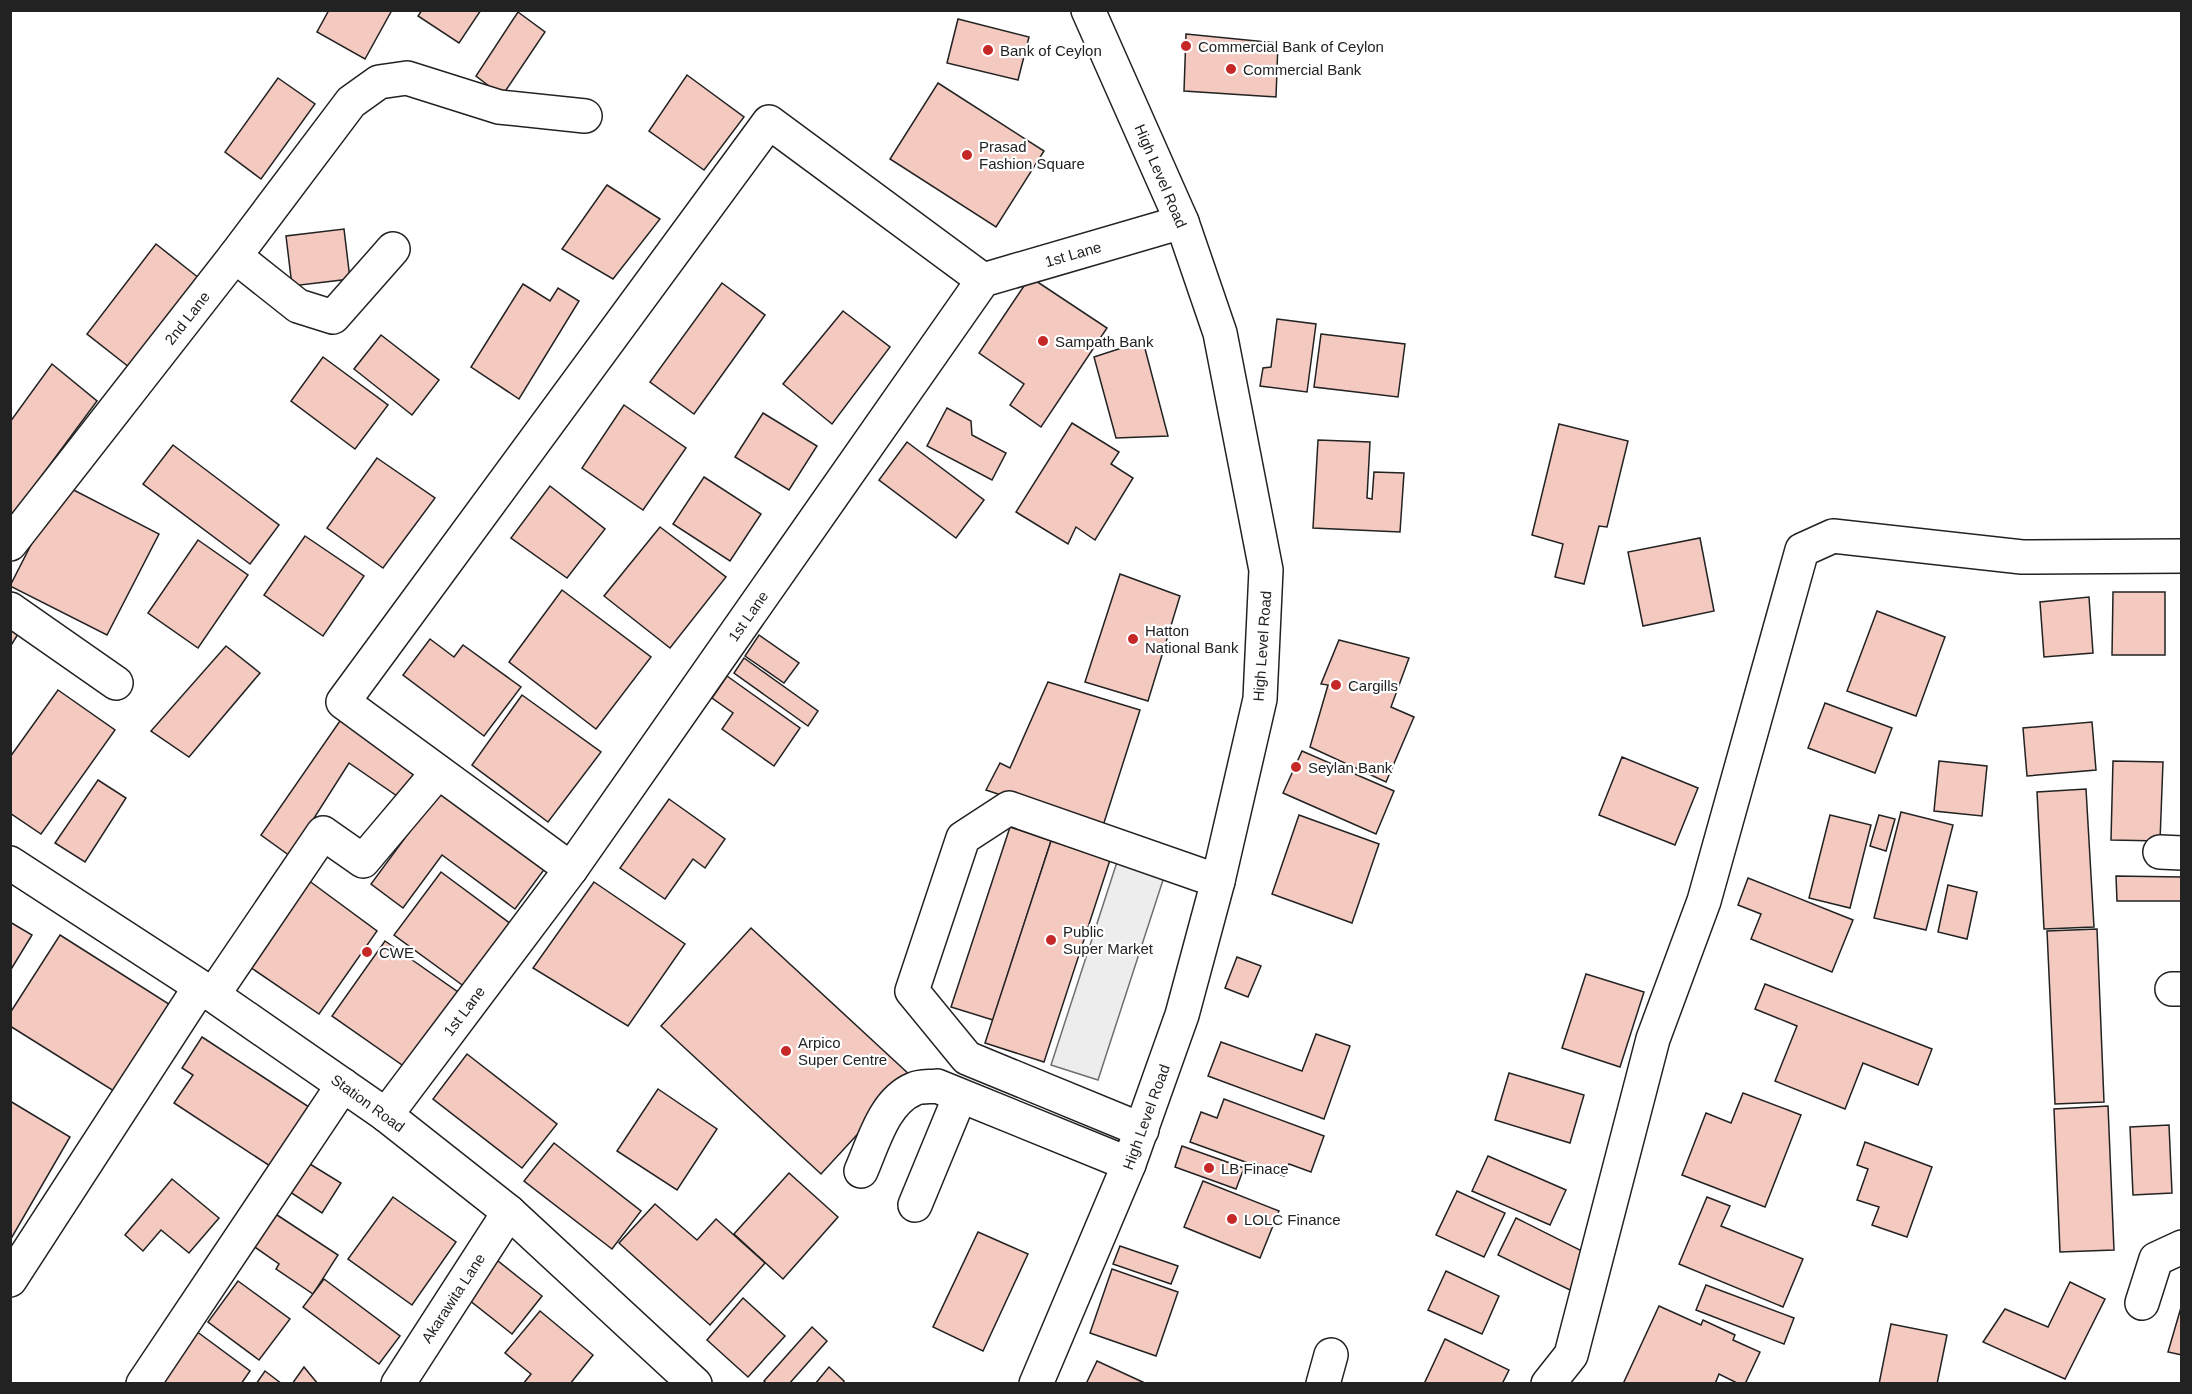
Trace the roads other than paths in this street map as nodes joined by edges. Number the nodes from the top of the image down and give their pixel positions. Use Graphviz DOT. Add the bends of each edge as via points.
graph roads {
  1 [pos="1088,10"];
  2 [pos="585,116"];
  3 [pos="1182,222"];
  4 [pos="393,249"];
  5 [pos="235,256"];
  6 [pos="983,280"];
  7 [pos="10,544"];
  8 [pos="2181,556"];
  9 [pos="10,609"];
  10 [pos="116,683"];
  11 [pos="438,772"];
  12 [pos="10,863"];
  13 [pos="571,869"];
  14 [pos="1218,881"];
  15 [pos="206,991"];
  16 [pos="343,1085"];
  17 [pos="960,1096"];
  18 [pos="386,1115"];
  19 [pos="1142,1130"];
  20 [pos="1129,1164"];
  21 [pos="861,1171"];
  22 [pos="915,1205"];
  23 [pos="509,1212"];
  24 [pos="2181,1247"];
  25 [pos="10,1280"];
  26 [pos="2142,1303"];
  27 [pos="143,1383"];
  28 [pos="398,1383"];
  29 [pos="695,1383"];
  30 [pos="1036,1383"];
  31 [pos="1548,1383"];
  1 -- 3 [label="main road, High Level Road"];
  2 -- 5 [label="main road, 2nd Lane" via="499,107 407,78 379,82 351,102"];
  3 -- 6 [label="main road, 1st Lane"];
  3 -- 14 [label="main road, High Level Road" via="1220,333 1266,570 1260,699"];
  4 -- 5 [label="main road" via="333,317 298,306"];
  5 -- 7 [label="main road, 2nd Lane"];
  6 -- 11 [label="main road" via="769,122 343,702"];
  6 -- 13 [label="main road, 1st Lane"];
  8 -- 31 [label="main road" via="2022,557 1833,536 1802,550 1704,901 1653,1040 1571,1355"];
  9 -- 10 [label="main road"];
  11 -- 13 [label="main road"];
  11 -- 15 [label="main road" via="363,861 323,833"];
  12 -- 15 [label="main road, Station Road"];
  13 -- 18 [label="main road, 1st Lane"];
  14 -- 19 [label="main road, High Level Road" via="1182,1015"];
  14 -- 19 [label="main road" via="1009,808 963,838 912,991 967,1058"];
  15 -- 16 [label="main road, Station Road"];
  15 -- 25 [label="main road"];
  16 -- 18 [label="main road, Station Road"];
  16 -- 27 [label="main road"];
  17 -- 20 [label="main road"];
  17 -- 21 [label="main road" via="937,1086 916,1087 900,1096 886,1115"];
  17 -- 22 [label="main road"];
  18 -- 23 [label="main road, Station Road"];
  19 -- 20 [label="main road, High Level Road"];
  20 -- 30 [label="main road, High Level Road"];
  23 -- 28 [label="main road, Akarawita Lane"];
  23 -- 29 [label="main road, Station Road"];
  24 -- 26 [label="main road" via="2156,1259"];
}
